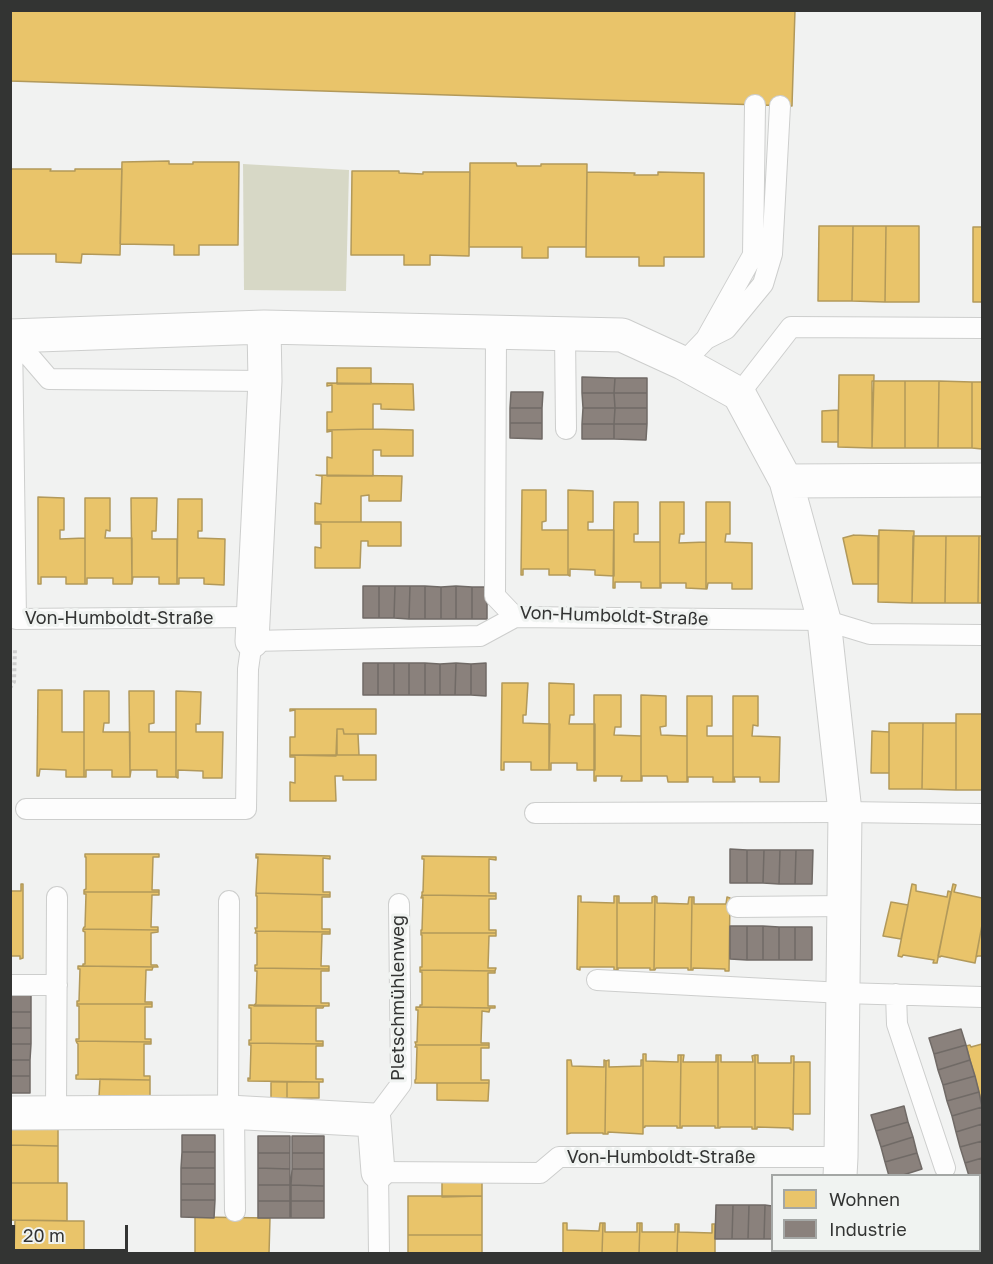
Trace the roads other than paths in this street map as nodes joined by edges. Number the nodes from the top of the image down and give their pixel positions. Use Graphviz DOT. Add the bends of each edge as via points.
graph roads {
  1 [pos="756,105"];
  2 [pos="780,106"];
  3 [pos="264,327"];
  4 [pos="982,328"];
  5 [pos="495,332"];
  6 [pos="565,334"];
  7 [pos="11,336"];
  8 [pos="706,339"];
  9 [pos="683,363"];
  10 [pos="265,381"];
  11 [pos="739,394"];
  12 [pos="566,429"];
  13 [pos="982,480"];
  14 [pos="786,481"];
  15 [pos="515,617"];
  16 [pos="824,620"];
  17 [pos="253,629"];
  18 [pos="982,635"];
  19 [pos="26,809"];
  20 [pos="845,812"];
  21 [pos="535,813"];
  22 [pos="982,814"];
  23 [pos="57,897"];
  24 [pos="229,901"];
  25 [pos="399,903"];
  26 [pos="844,906"];
  27 [pos="736,907"];
  28 [pos="597,980"];
  29 [pos="10,985"];
  30 [pos="57,985"];
  31 [pos="843,993"];
  32 [pos="896,994"];
  33 [pos="982,997"];
  34 [pos="231,1112"];
  35 [pos="10,1113"];
  36 [pos="56,1113"];
  37 [pos="374,1120"];
  38 [pos="841,1166"];
  39 [pos="945,1168"];
  40 [pos="378,1172"];
  41 [pos="235,1211"];
  42 [pos="379,1254"];
  1 -- 8 [label="lane" via="753,255"];
  2 -- 8 [label="lane" via="772,254 763,284 726,329"];
  3 -- 5 [label="street"];
  3 -- 7 [label="street"];
  3 -- 10 [label="street"];
  4 -- 11 [label="lane" via="791,327"];
  5 -- 6 [label="street"];
  5 -- 15 [label="lane, Von-Humboldt-Straße" via="495,596"];
  6 -- 9 [label="street" via="622,335"];
  6 -- 12 [label="lane"];
  7 -- 10 [label="lane" via="49,379"];
  7 -- 17 [label="lane, Von-Humboldt-Straße" via="16,619"];
  8 -- 9 [label="lane"];
  9 -- 11 [label="street"];
  10 -- 17 [label="street"];
  11 -- 14 [label="street, Von-Humboldt-Straße"];
  13 -- 14 [label="street"];
  14 -- 16 [label="street, Von-Humboldt-Straße"];
  15 -- 16 [label="lane, Von-Humboldt-Straße"];
  15 -- 17 [label="lane, Von-Humboldt-Straße" via="480,636"];
  16 -- 18 [label="lane, Von-Humboldt-Straße" via="870,634"];
  16 -- 20 [label="street, Von-Humboldt-Straße"];
  17 -- 19 [label="lane" via="248,669 246,809"];
  20 -- 21 [label="lane"];
  20 -- 22 [label="lane"];
  20 -- 26 [label="street, Von-Humboldt-Straße"];
  23 -- 30 [label="lane"];
  24 -- 34 [label="lane"];
  25 -- 37 [label="lane, Pletschmühlenweg" via="401,1084"];
  26 -- 27 [label="lane"];
  26 -- 31 [label="street, Von-Humboldt-Straße"];
  28 -- 31 [label="lane"];
  29 -- 30 [label="lane"];
  30 -- 36 [label="lane"];
  31 -- 32 [label="lane"];
  31 -- 38 [label="street, Von-Humboldt-Straße"];
  32 -- 33 [label="lane"];
  32 -- 39 [label="lane" via="897,1024"];
  34 -- 36 [label="street"];
  34 -- 37 [label="street"];
  34 -- 41 [label="lane"];
  35 -- 36 [label="street"];
  37 -- 40 [label="street"];
  38 -- 40 [label="lane, Von-Humboldt-Straße" via="559,1157 540,1173"];
  40 -- 42 [label="lane"];
}
